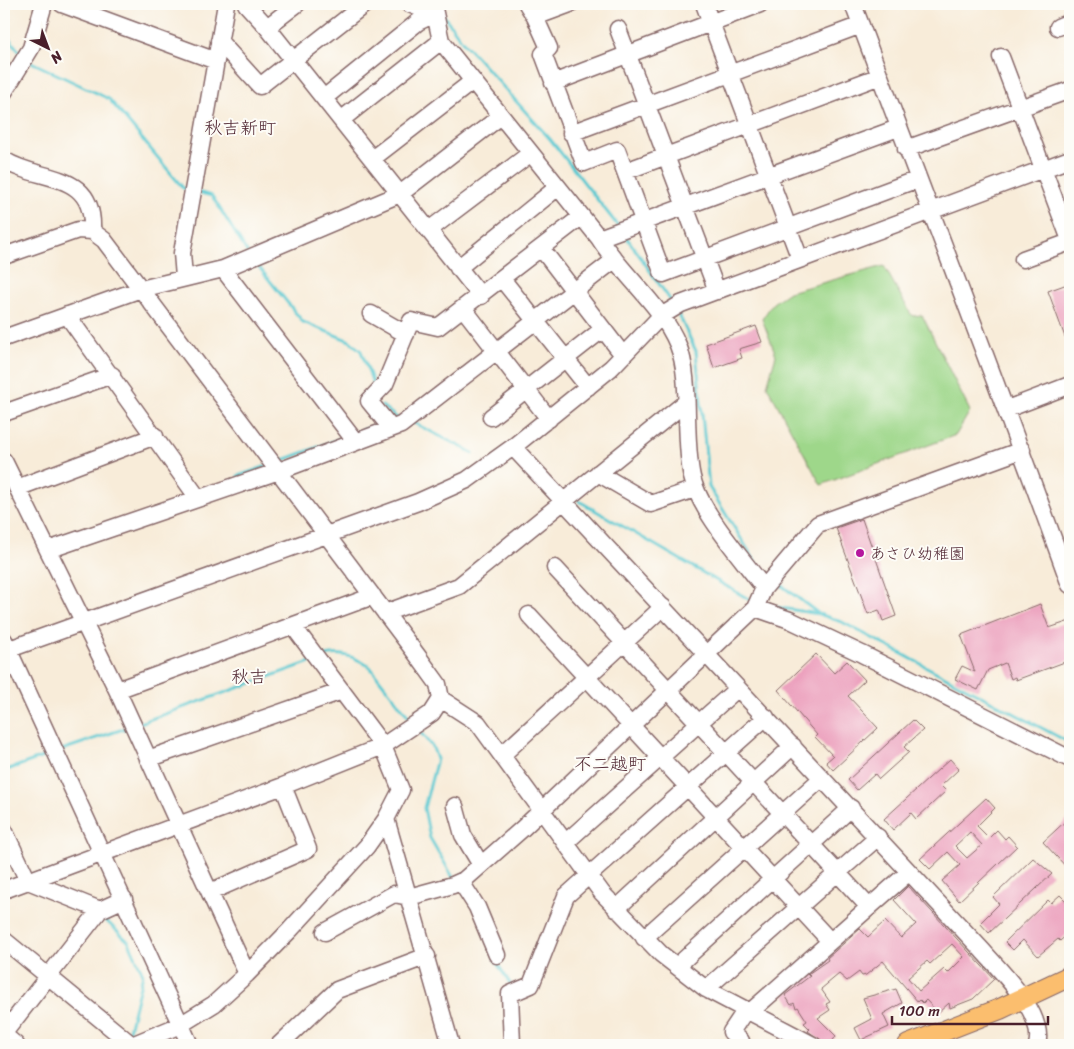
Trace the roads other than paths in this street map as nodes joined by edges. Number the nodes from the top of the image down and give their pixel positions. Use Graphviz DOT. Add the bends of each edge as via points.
graph roads {
  1 [pos="44,4"];
  2 [pos="62,4"];
  3 [pos="226,4"];
  4 [pos="246,4"];
  5 [pos="297,4"];
  6 [pos="365,4"];
  7 [pos="409,4"];
  8 [pos="570,4"];
  9 [pos="704,4"];
  10 [pos="760,4"];
  11 [pos="853,4"];
  12 [pos="434,9"];
  13 [pos="531,10"];
  14 [pos="712,22"];
  15 [pos="861,25"];
  16 [pos="267,27"];
  17 [pos="618,29"];
  18 [pos="441,41"];
  19 [pos="219,42"];
  20 [pos="627,53"];
  21 [pos="1001,57"];
  22 [pos="294,60"];
  23 [pos="216,61"];
  24 [pos="731,74"];
  25 [pos="880,76"];
  26 [pos="473,81"];
  27 [pos="553,83"];
  28 [pos="1070,90"];
  29 [pos="4,92"];
  30 [pos="324,98"];
  31 [pos="646,106"];
  32 [pos="1020,108"];
  33 [pos="501,116"];
  34 [pos="341,120"];
  35 [pos="750,124"];
  36 [pos="898,128"];
  37 [pos="571,133"];
  38 [pos="906,149"];
  39 [pos="531,153"];
  40 [pos="665,156"];
  41 [pos="372,159"];
  42 [pos="1070,159"];
  43 [pos="4,160"];
  44 [pos="1043,169"];
  45 [pos="626,171"];
  46 [pos="770,176"];
  47 [pos="918,179"];
  48 [pos="558,187"];
  49 [pos="400,194"];
  50 [pos="684,206"];
  51 [pos="930,210"];
  52 [pos="581,217"];
  53 [pos="643,222"];
  54 [pos="788,226"];
  55 [pos="429,230"];
  56 [pos="92,231"];
  57 [pos="599,238"];
  58 [pos="1070,241"];
  59 [pos="541,248"];
  60 [pos="4,256"];
  61 [pos="704,258"];
  62 [pos="800,259"];
  63 [pos="1023,259"];
  64 [pos="613,261"];
  65 [pos="458,268"];
  66 [pos="223,269"];
  67 [pos="184,277"];
  68 [pos="502,279"];
  69 [pos="141,289"];
  70 [pos="717,291"];
  71 [pos="574,292"];
  72 [pos="481,296"];
  73 [pos="463,308"];
  74 [pos="371,314"];
  75 [pos="67,315"];
  76 [pos="661,316"];
  77 [pos="535,321"];
  78 [pos="603,329"];
  79 [pos="406,334"];
  80 [pos="4,338"];
  81 [pos="496,351"];
  82 [pos="623,355"];
  83 [pos="565,359"];
  84 [pos="112,375"];
  85 [pos="1070,385"];
  86 [pos="588,387"];
  87 [pos="526,389"];
  88 [pos="685,403"];
  89 [pos="1007,409"];
  90 [pos="4,414"];
  91 [pos="491,417"];
  92 [pos="550,419"];
  93 [pos="391,428"];
  94 [pos="155,436"];
  95 [pos="355,441"];
  96 [pos="513,447"];
  97 [pos="1022,450"];
  98 [pos="4,461"];
  99 [pos="279,471"];
  100 [pos="598,473"];
  101 [pos="17,488"];
  102 [pos="695,489"];
  103 [pos="198,498"];
  104 [pos="563,502"];
  105 [pos="327,535"];
  106 [pos="48,550"];
  107 [pos="556,568"];
  108 [pos="1070,585"];
  109 [pos="764,588"];
  110 [pos="373,596"];
  111 [pos="662,607"];
  112 [pos="755,608"];
  113 [pos="385,613"];
  114 [pos="529,615"];
  115 [pos="84,622"];
  116 [pos="293,626"];
  117 [pos="624,642"];
  118 [pos="5,647"];
  119 [pos="707,655"];
  120 [pos="586,677"];
  121 [pos="738,688"];
  122 [pos="116,690"];
  123 [pos="669,690"];
  124 [pos="342,691"];
  125 [pos="441,699"];
  126 [pos="766,717"];
  127 [pos="699,723"];
  128 [pos="631,725"];
  129 [pos="383,746"];
  130 [pos="793,746"];
  131 [pos="727,753"];
  132 [pos="502,755"];
  133 [pos="661,758"];
  134 [pos="148,759"];
  135 [pos="1070,759"];
  136 [pos="822,778"];
  137 [pos="754,782"];
  138 [pos="283,786"];
  139 [pos="688,787"];
  140 [pos="454,806"];
  141 [pos="541,808"];
  142 [pos="851,808"];
  143 [pos="783,813"];
  144 [pos="716,817"];
  145 [pos="386,819"];
  146 [pos="178,825"];
  147 [pos="4,830"];
  148 [pos="878,837"];
  149 [pos="565,843"];
  150 [pos="811,844"];
  151 [pos="744,848"];
  152 [pos="103,854"];
  153 [pos="481,865"];
  154 [pos="909,872"];
  155 [pos="838,873"];
  156 [pos="590,876"];
  157 [pos="773,879"];
  158 [pos="28,881"];
  159 [pos="457,883"];
  160 [pos="4,890"];
  161 [pos="210,892"];
  162 [pos="409,897"];
  163 [pos="124,899"];
  164 [pos="799,907"];
  165 [pos="869,907"];
  166 [pos="616,909"];
  167 [pos="100,910"];
  168 [pos="325,932"];
  169 [pos="644,938"];
  170 [pos="4,940"];
  171 [pos="830,941"];
  172 [pos="497,955"];
  173 [pos="427,956"];
  174 [pos="677,966"];
  175 [pos="247,974"];
  176 [pos="48,976"];
  177 [pos="1070,976"];
  178 [pos="706,988"];
  179 [pos="1023,999"];
  180 [pos="747,1012"];
  181 [pos="180,1024"];
  182 [pos="4,1034"];
  183 [pos="16,1045"];
  184 [pos="190,1045"];
  185 [pos="282,1045"];
  186 [pos="452,1045"];
  187 [pos="512,1045"];
  188 [pos="736,1045"];
  189 [pos="813,1045"];
  190 [pos="908,1045"];
  191 [pos="1037,1045"];
  1 -- 29 [label="street" via="31,48"];
  2 -- 23 [label="street"];
  3 -- 19 [label="street"];
  4 -- 16 [label="street"];
  5 -- 16 [label="street"];
  6 -- 22 [label="street"];
  7 -- 12 [label="street"];
  8 -- 13 [label="street"];
  9 -- 14 [label="street"];
  10 -- 14 [label="street"];
  11 -- 15 [label="street"];
  12 -- 18 [label="street"];
  12 -- 30 [label="street"];
  13 -- 27 [label="street" via="549,48 543,54"];
  14 -- 20 [label="street"];
  14 -- 24 [label="street"];
  15 -- 24 [label="street"];
  15 -- 25 [label="street"];
  16 -- 22 [label="street"];
  17 -- 20 [label="street"];
  18 -- 26 [label="street"];
  18 -- 34 [label="street"];
  19 -- 22 [label="street" via="260,86"];
  19 -- 23 [label="street"];
  20 -- 27 [label="street"];
  20 -- 31 [label="street"];
  21 -- 32 [label="street"];
  22 -- 30 [label="street"];
  23 -- 67 [label="street" via="182,253"];
  24 -- 31 [label="street"];
  24 -- 35 [label="street"];
  25 -- 35 [label="street"];
  25 -- 36 [label="street"];
  26 -- 33 [label="street"];
  26 -- 41 [label="street"];
  27 -- 37 [label="street"];
  28 -- 32 [label="street"];
  30 -- 34 [label="street"];
  31 -- 37 [label="street"];
  31 -- 40 [label="street"];
  32 -- 38 [label="street"];
  32 -- 44 [label="street"];
  33 -- 39 [label="street"];
  33 -- 49 [label="street"];
  34 -- 41 [label="street"];
  35 -- 40 [label="street"];
  35 -- 46 [label="street"];
  36 -- 38 [label="street"];
  36 -- 46 [label="street"];
  37 -- 45 [label="street" via="584,163 617,150"];
  38 -- 47 [label="street"];
  39 -- 48 [label="street"];
  39 -- 55 [label="street"];
  40 -- 45 [label="street"];
  40 -- 50 [label="street"];
  41 -- 49 [label="street"];
  42 -- 44 [label="street"];
  43 -- 56 [label="street" via="14,166 65,180 87,202 93,214"];
  44 -- 51 [label="street"];
  44 -- 58 [label="street"];
  45 -- 53 [label="street"];
  46 -- 50 [label="street"];
  46 -- 54 [label="street"];
  47 -- 51 [label="street"];
  47 -- 54 [label="street"];
  48 -- 52 [label="street"];
  48 -- 65 [label="street"];
  49 -- 55 [label="street"];
  49 -- 66 [label="street"];
  50 -- 53 [label="street"];
  50 -- 61 [label="street"];
  51 -- 62 [label="street"];
  51 -- 89 [label="street"];
  52 -- 57 [label="street"];
  52 -- 59 [label="street"];
  53 -- 57 [label="street"];
  53 -- 61 [label="street" via="663,274"];
  54 -- 61 [label="street"];
  54 -- 62 [label="street"];
  55 -- 65 [label="street"];
  56 -- 60 [label="street" via="78,230"];
  56 -- 69 [label="street" via="104,240"];
  57 -- 64 [label="street"];
  58 -- 63 [label="street"];
  59 -- 68 [label="street"];
  59 -- 71 [label="street"];
  61 -- 70 [label="street"];
  62 -- 70 [label="street"];
  64 -- 71 [label="street"];
  64 -- 76 [label="street"];
  65 -- 72 [label="street"];
  66 -- 67 [label="street"];
  66 -- 95 [label="street"];
  67 -- 69 [label="street"];
  68 -- 72 [label="street"];
  68 -- 77 [label="street"];
  69 -- 75 [label="street"];
  69 -- 99 [label="street"];
  70 -- 76 [label="street" via="681,304"];
  71 -- 77 [label="street"];
  71 -- 78 [label="street"];
  72 -- 73 [label="street"];
  73 -- 79 [label="street" via="438,327 411,321"];
  73 -- 81 [label="street"];
  74 -- 79 [label="street"];
  75 -- 80 [label="street"];
  75 -- 84 [label="street"];
  76 -- 82 [label="street"];
  76 -- 88 [label="street" via="679,347"];
  77 -- 81 [label="street"];
  77 -- 83 [label="street"];
  78 -- 82 [label="street"];
  78 -- 83 [label="street"];
  79 -- 93 [label="street" via="385,384 370,401"];
  81 -- 87 [label="street"];
  81 -- 93 [label="street" via="401,425"];
  82 -- 86 [label="street"];
  83 -- 86 [label="street"];
  83 -- 87 [label="street"];
  84 -- 90 [label="street"];
  84 -- 94 [label="street"];
  85 -- 89 [label="street"];
  86 -- 92 [label="street"];
  87 -- 91 [label="street"];
  87 -- 92 [label="street"];
  88 -- 100 [label="street"];
  88 -- 102 [label="street"];
  89 -- 97 [label="street"];
  92 -- 96 [label="street"];
  93 -- 95 [label="street"];
  94 -- 101 [label="street"];
  94 -- 103 [label="street"];
  95 -- 99 [label="street"];
  96 -- 104 [label="street"];
  96 -- 105 [label="street" via="467,480 418,502"];
  97 -- 108 [label="street"];
  97 -- 109 [label="street" via="818,524"];
  98 -- 101 [label="street"];
  99 -- 103 [label="street"];
  99 -- 105 [label="street"];
  100 -- 102 [label="street" via="650,504"];
  100 -- 104 [label="street"];
  101 -- 106 [label="street"];
  102 -- 109 [label="street"];
  103 -- 106 [label="street"];
  104 -- 111 [label="street"];
  104 -- 113 [label="street" via="459,586"];
  105 -- 110 [label="street"];
  105 -- 115 [label="street"];
  106 -- 115 [label="street"];
  107 -- 117 [label="street"];
  109 -- 112 [label="street"];
  110 -- 113 [label="street"];
  110 -- 116 [label="street"];
  111 -- 117 [label="street"];
  111 -- 119 [label="street"];
  112 -- 119 [label="street"];
  112 -- 135 [label="street" via="790,620 862,654"];
  113 -- 125 [label="street" via="438,684"];
  114 -- 120 [label="street"];
  115 -- 118 [label="street"];
  115 -- 122 [label="street"];
  116 -- 122 [label="street"];
  116 -- 124 [label="street"];
  117 -- 120 [label="street"];
  117 -- 123 [label="street"];
  118 -- 152 [label="street"];
  119 -- 121 [label="street"];
  119 -- 123 [label="street"];
  120 -- 128 [label="street"];
  120 -- 132 [label="street"];
  121 -- 126 [label="street"];
  121 -- 127 [label="street"];
  122 -- 134 [label="street"];
  123 -- 127 [label="street"];
  123 -- 128 [label="street"];
  124 -- 129 [label="street"];
  124 -- 134 [label="street"];
  125 -- 129 [label="street" via="432,713"];
  125 -- 132 [label="street" via="478,723"];
  126 -- 130 [label="street"];
  126 -- 131 [label="street"];
  127 -- 131 [label="street"];
  127 -- 133 [label="street"];
  128 -- 133 [label="street"];
  128 -- 141 [label="street"];
  129 -- 138 [label="street"];
  129 -- 145 [label="street" via="401,790"];
  130 -- 136 [label="street"];
  130 -- 137 [label="street"];
  131 -- 137 [label="street"];
  131 -- 139 [label="street"];
  132 -- 141 [label="street"];
  133 -- 139 [label="street"];
  133 -- 149 [label="street"];
  134 -- 146 [label="street"];
  136 -- 142 [label="street"];
  136 -- 143 [label="street"];
  137 -- 143 [label="street"];
  137 -- 144 [label="street"];
  138 -- 146 [label="street"];
  138 -- 161 [label="street" via="308,849"];
  139 -- 144 [label="street"];
  139 -- 156 [label="street"];
  140 -- 153 [label="street" via="463,835"];
  141 -- 149 [label="street"];
  141 -- 153 [label="street"];
  142 -- 148 [label="street"];
  142 -- 150 [label="street"];
  143 -- 150 [label="street"];
  143 -- 151 [label="street"];
  144 -- 151 [label="street"];
  144 -- 166 [label="street"];
  145 -- 162 [label="street"];
  145 -- 175 [label="street" via="367,846"];
  146 -- 152 [label="street"];
  146 -- 161 [label="street"];
  147 -- 158 [label="street"];
  148 -- 154 [label="street"];
  148 -- 155 [label="street"];
  149 -- 156 [label="street"];
  150 -- 155 [label="street"];
  150 -- 157 [label="street"];
  151 -- 157 [label="street"];
  151 -- 169 [label="street"];
  152 -- 158 [label="street"];
  152 -- 163 [label="street"];
  153 -- 159 [label="street"];
  154 -- 165 [label="street"];
  154 -- 179 [label="street"];
  155 -- 164 [label="street"];
  155 -- 165 [label="street"];
  156 -- 166 [label="street"];
  156 -- 187 [label="street" via="566,896 531,985 516,992"];
  157 -- 164 [label="street"];
  157 -- 174 [label="street"];
  158 -- 160 [label="street"];
  158 -- 167 [label="street"];
  159 -- 162 [label="street"];
  159 -- 172 [label="street" via="477,907"];
  161 -- 175 [label="street"];
  162 -- 168 [label="street" via="394,894"];
  162 -- 173 [label="street"];
  163 -- 167 [label="street"];
  163 -- 181 [label="street"];
  164 -- 171 [label="street"];
  164 -- 178 [label="street"];
  165 -- 171 [label="street"];
  166 -- 169 [label="street"];
  167 -- 176 [label="street"];
  169 -- 174 [label="street"];
  170 -- 176 [label="street"];
  171 -- 180 [label="street"];
  173 -- 185 [label="street" via="337,990"];
  173 -- 186 [label="street"];
  174 -- 178 [label="street"];
  175 -- 181 [label="street" via="214,1004"];
  176 -- 181 [label="street" via="132,1045"];
  176 -- 182 [label="street"];
  177 -- 179 [label="main road"];
  178 -- 180 [label="street"];
  179 -- 190 [label="main road"];
  179 -- 191 [label="street" via="1038,1032"];
  180 -- 188 [label="street" via="731,1032 741,1041"];
  180 -- 189 [label="street"];
  181 -- 184 [label="street"];
  182 -- 183 [label="street"];
}
